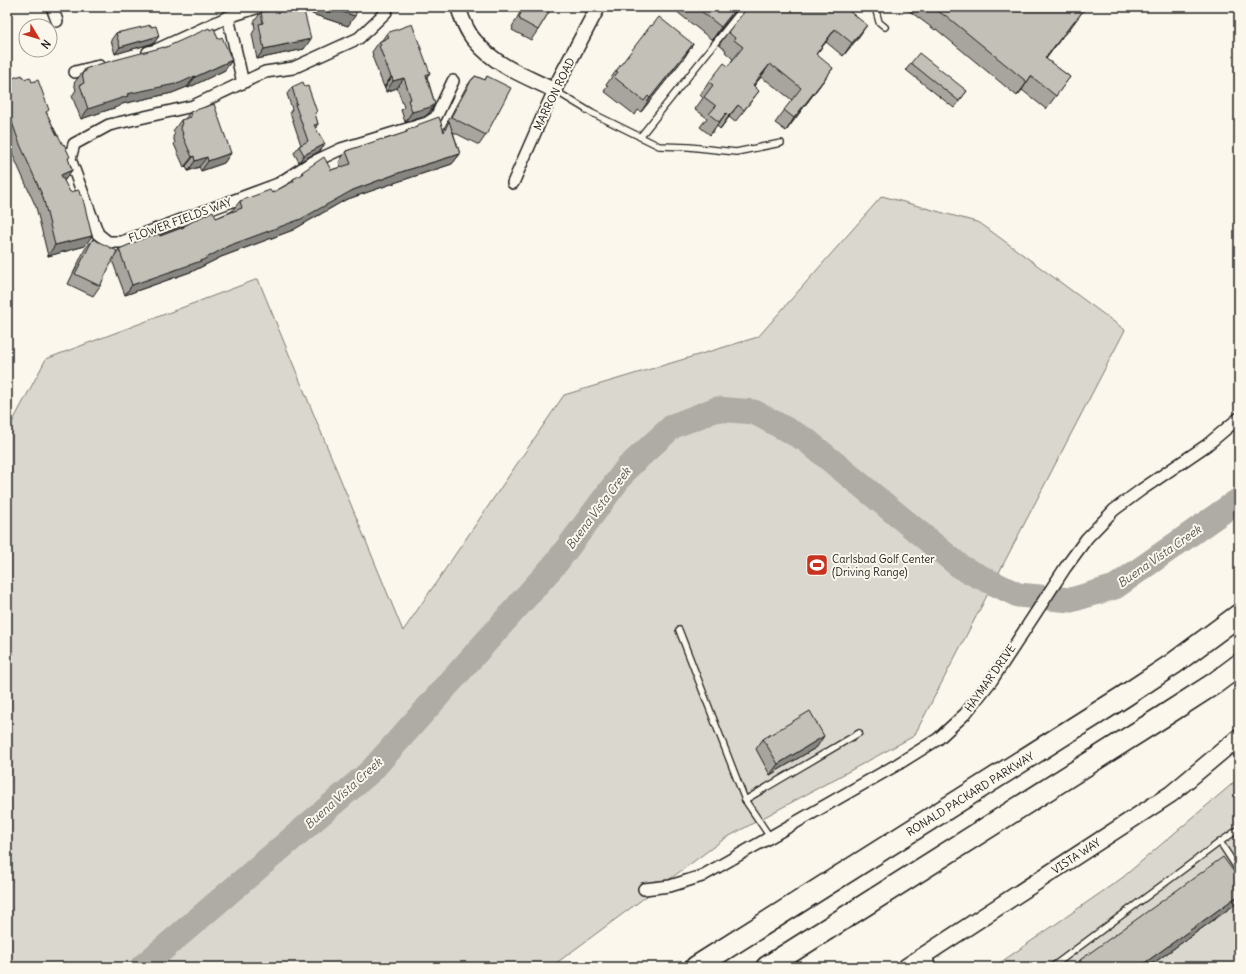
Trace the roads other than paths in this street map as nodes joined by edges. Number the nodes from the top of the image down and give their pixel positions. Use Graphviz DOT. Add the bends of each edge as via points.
graph roads {
  1 [pos="52,7"];
  2 [pos="259,7"];
  3 [pos="387,7"];
  4 [pos="458,7"];
  5 [pos="598,7"];
  6 [pos="744,7"];
  7 [pos="875,7"];
  8 [pos="228,17"];
  9 [pos="56,18"];
  10 [pos="885,27"];
  11 [pos="134,56"];
  12 [pos="112,62"];
  13 [pos="75,72"];
  14 [pos="453,81"];
  15 [pos="243,83"];
  16 [pos="554,90"];
  17 [pos="640,137"];
  18 [pos="781,143"];
  19 [pos="513,183"];
  20 [pos="1239,418"];
  21 [pos="1239,615"];
  22 [pos="679,630"];
  23 [pos="1239,664"];
  24 [pos="859,733"];
  25 [pos="1236,746"];
  26 [pos="746,800"];
  27 [pos="1239,829"];
  28 [pos="770,837"];
  29 [pos="1220,842"];
  30 [pos="1239,871"];
  31 [pos="644,889"];
  32 [pos="928,961"];
  33 [pos="696,967"];
  34 [pos="767,967"];
  35 [pos="906,967"];
  36 [pos="1052,967"];
  1 -- 9 [label="street"];
  2 -- 8 [label="street"];
  3 -- 15 [label="street, FLOWER FIELDS WAY" via="386,12 359,38 293,68 265,72"];
  4 -- 16 [label="street" via="475,42 489,56"];
  5 -- 16 [label="street, MARRON ROAD"];
  6 -- 17 [label="lane"];
  7 -- 10 [label="lane" via="879,22"];
  8 -- 11 [label="street" via="156,50"];
  8 -- 15 [label="street"];
  12 -- 13 [label="street"];
  14 -- 15 [label="street, FLOWER FIELDS WAY" via="436,117 427,123 341,149 309,164 278,184 122,242 108,242 98,234 70,159 74,144 109,125 193,106"];
  16 -- 17 [label="lane"];
  16 -- 19 [label="street, MARRON ROAD"];
  17 -- 18 [label="lane" via="659,146 736,152"];
  20 -- 28 [label="street, HAYMAR DRIVE" via="1207,445 1114,510 1087,538 992,680 965,714 938,739"];
  21 -- 33 [label="highway, RONALD PACKARD PARKWAY" via="1123,697"];
  22 -- 26 [label="lane"];
  23 -- 34 [label="highway" via="1156,722"];
  24 -- 26 [label="lane"];
  25 -- 32 [label="main road, VISTA WAY" via="1171,794"];
  26 -- 28 [label="lane"];
  27 -- 29 [label="lane"];
  28 -- 31 [label="street, HAYMAR DRIVE" via="702,876 670,886"];
  29 -- 30 [label="lane"];
  29 -- 36 [label="lane"];
  32 -- 35 [label="main road, VISTA WAY"];
}
